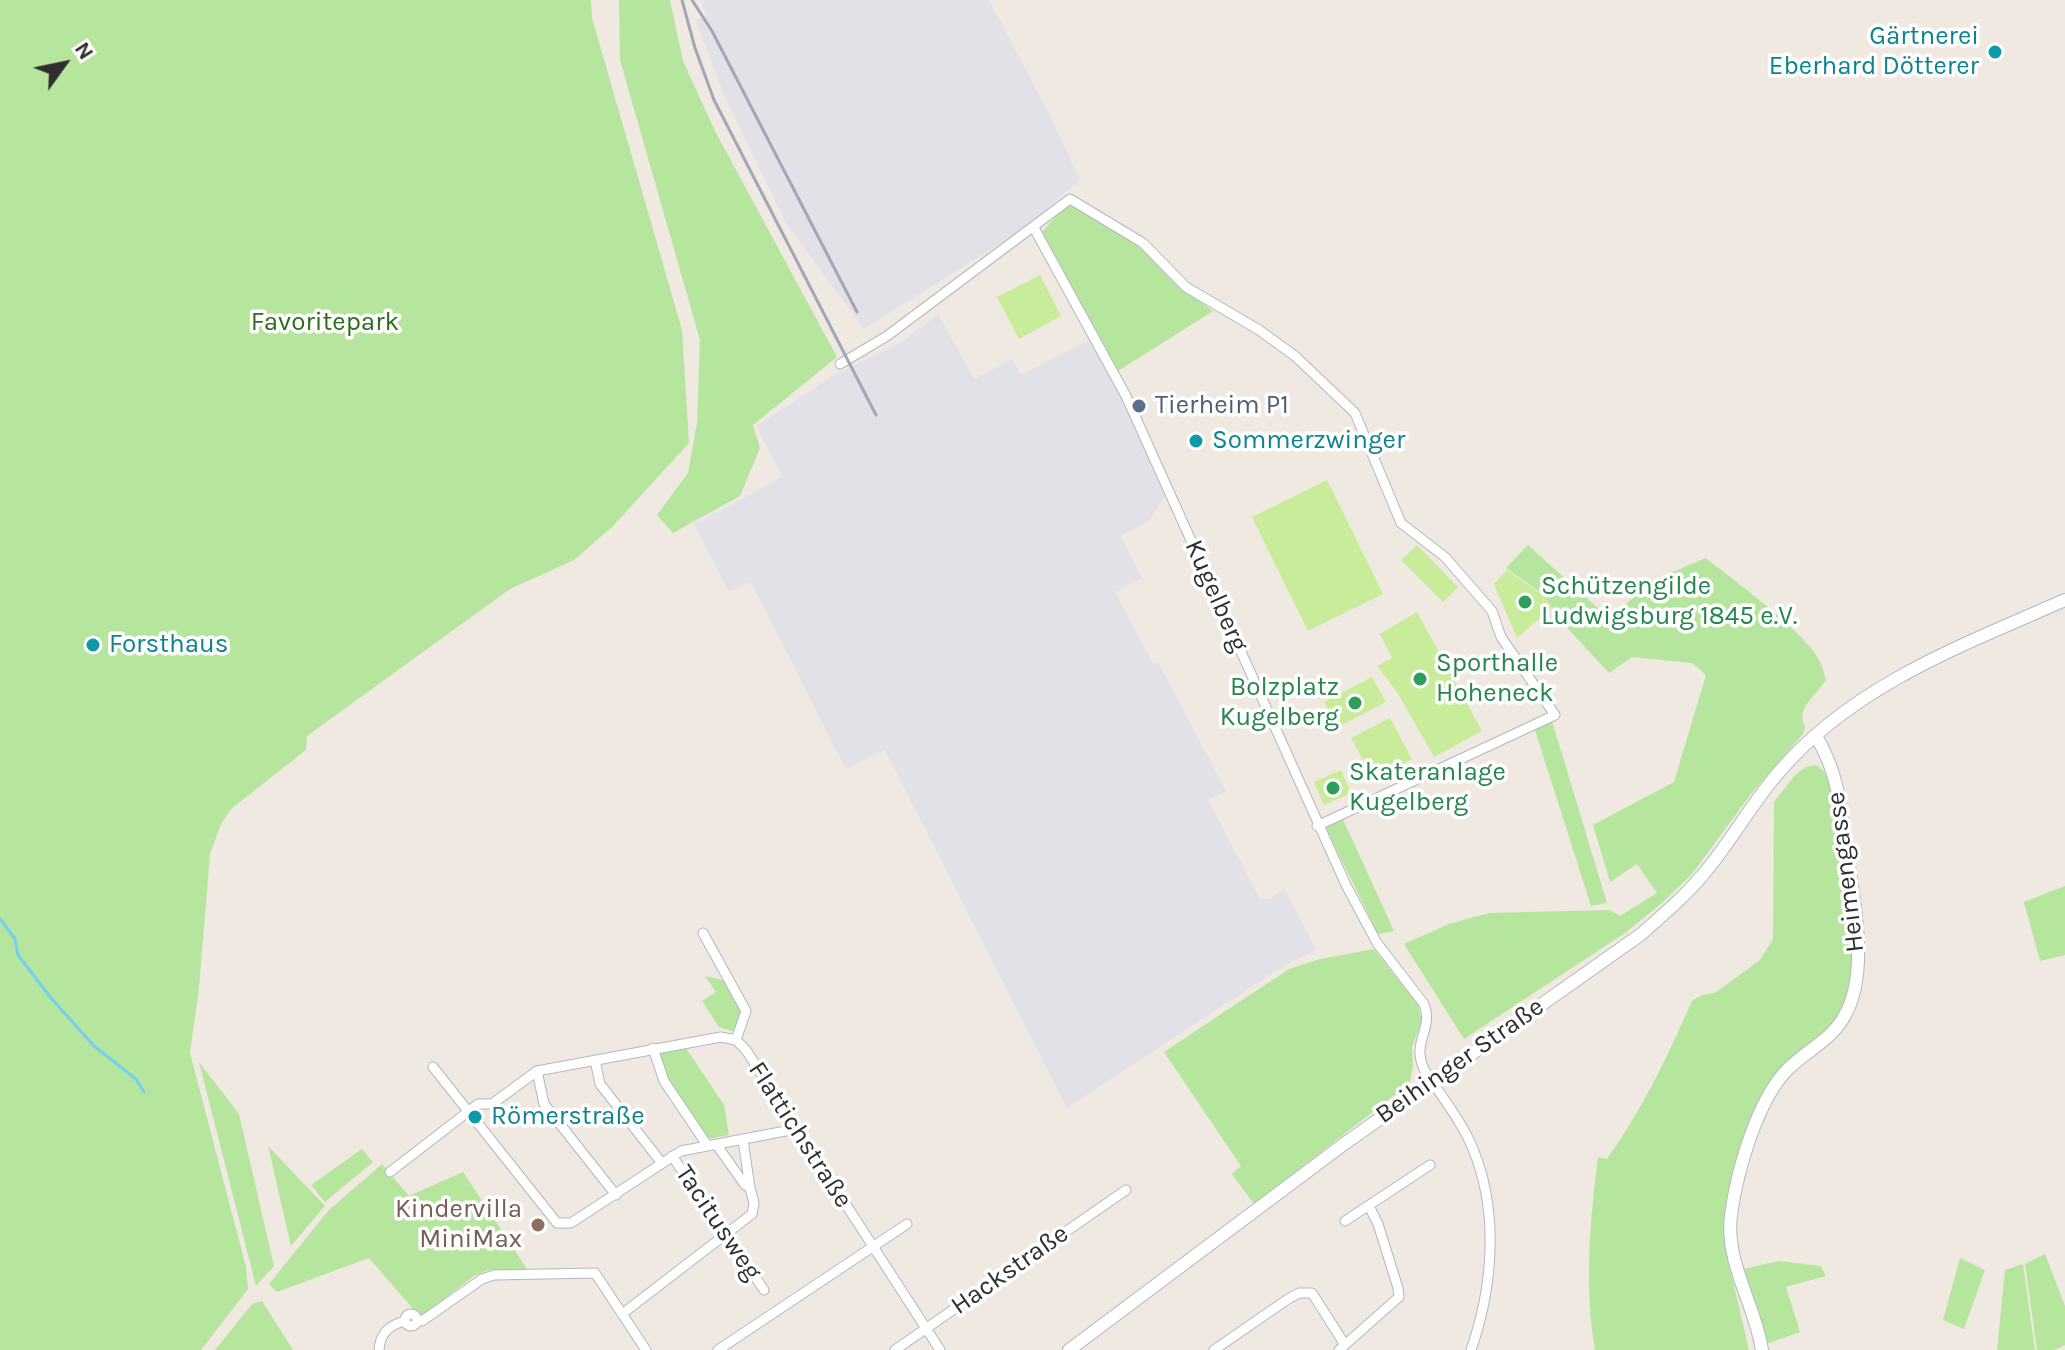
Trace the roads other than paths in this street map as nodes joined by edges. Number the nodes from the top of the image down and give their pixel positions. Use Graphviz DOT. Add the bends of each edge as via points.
graph roads {
  1 [pos="1034,228"];
  2 [pos="840,364"];
  3 [pos="2065,600"];
  4 [pos="1816,736"];
  5 [pos="1317,826"];
  6 [pos="703,933"];
  7 [pos="736,1040"];
  8 [pos="653,1048"];
  9 [pos="595,1060"];
  10 [pos="433,1067"];
  11 [pos="537,1071"];
  12 [pos="1432,1081"];
  13 [pos="468,1112"];
  14 [pos="796,1129"];
  15 [pos="743,1140"];
  16 [pos="712,1144"];
  17 [pos="672,1156"];
  18 [pos="661,1162"];
  19 [pos="1430,1165"];
  20 [pos="390,1172"];
  21 [pos="750,1188"];
  22 [pos="1126,1190"];
  23 [pos="616,1195"];
  24 [pos="1369,1206"];
  25 [pos="1345,1221"];
  26 [pos="907,1224"];
  27 [pos="726,1233"];
  28 [pos="872,1246"];
  29 [pos="764,1290"];
  30 [pos="622,1314"];
  31 [pos="926,1329"];
  32 [pos="1342,1348"];
  33 [pos="379,1350"];
  34 [pos="646,1350"];
  35 [pos="718,1350"];
  36 [pos="895,1350"];
  37 [pos="940,1350"];
  38 [pos="1069,1350"];
  39 [pos="1214,1350"];
  40 [pos="1471,1350"];
  41 [pos="1762,1350"];
  1 -- 2 [label="street" via="887,336"];
  1 -- 5 [label="street, Kugelberg" via="1126,396"];
  1 -- 5 [label="street" via="1070,199 1143,243 1186,287 1295,356 1355,413 1401,523 1445,557 1492,611 1501,637 1555,715"];
  3 -- 4 [label="main road, Beihinger Straße" via="1895,678"];
  4 -- 12 [label="main road, Beihinger Straße" via="1780,771 1675,905"];
  4 -- 41 [label="main road, Heimengasse" via="1839,796 1855,911 1856,968 1850,1003 1836,1030 1786,1071 1767,1098 1739,1180 1731,1245"];
  5 -- 12 [label="street, Kugelberg" via="1377,943 1424,1004 1428,1025 1418,1047"];
  6 -- 7 [label="street" via="746,1011"];
  7 -- 8 [label="street, Flattichstraße" via="721,1037"];
  7 -- 14 [label="street, Flattichstraße"];
  8 -- 9 [label="street, Flattichstraße"];
  8 -- 16 [label="street" via="664,1081"];
  9 -- 11 [label="street, Flattichstraße"];
  9 -- 18 [label="street, Tacitusweg" via="600,1084"];
  10 -- 13 [label="street"];
  11 -- 13 [label="street, Flattichstraße" via="492,1104 480,1103"];
  11 -- 23 [label="street" via="544,1104"];
  12 -- 38 [label="main road, Beihinger Straße"];
  12 -- 40 [label="street" via="1472,1146 1486,1197 1489,1267"];
  13 -- 20 [label="street, Flattichstraße"];
  13 -- 23 [label="street" via="557,1223 571,1223"];
  14 -- 15 [label="street"];
  14 -- 28 [label="street, Flattichstraße"];
  15 -- 16 [label="street"];
  15 -- 21 [label="street"];
  16 -- 17 [label="street"];
  16 -- 21 [label="street"];
  17 -- 18 [label="street"];
  17 -- 27 [label="street, Tacitusweg"];
  18 -- 23 [label="street"];
  19 -- 24 [label="street"];
  21 -- 27 [label="street" via="752,1214"];
  22 -- 31 [label="street, Hackstraße"];
  24 -- 25 [label="street"];
  24 -- 32 [label="street" via="1399,1297"];
  26 -- 28 [label="street"];
  27 -- 29 [label="street, Tacitusweg"];
  27 -- 30 [label="street"];
  28 -- 31 [label="street, Flattichstraße"];
  28 -- 35 [label="street"];
  30 -- 33 [label="street" via="595,1273 494,1275 422,1321 412,1314 391,1326"];
  30 -- 34 [label="street"];
  31 -- 36 [label="street, Hackstraße"];
  31 -- 37 [label="street, Flattichstraße"];
  32 -- 39 [label="street" via="1312,1293 1299,1293"];
}
